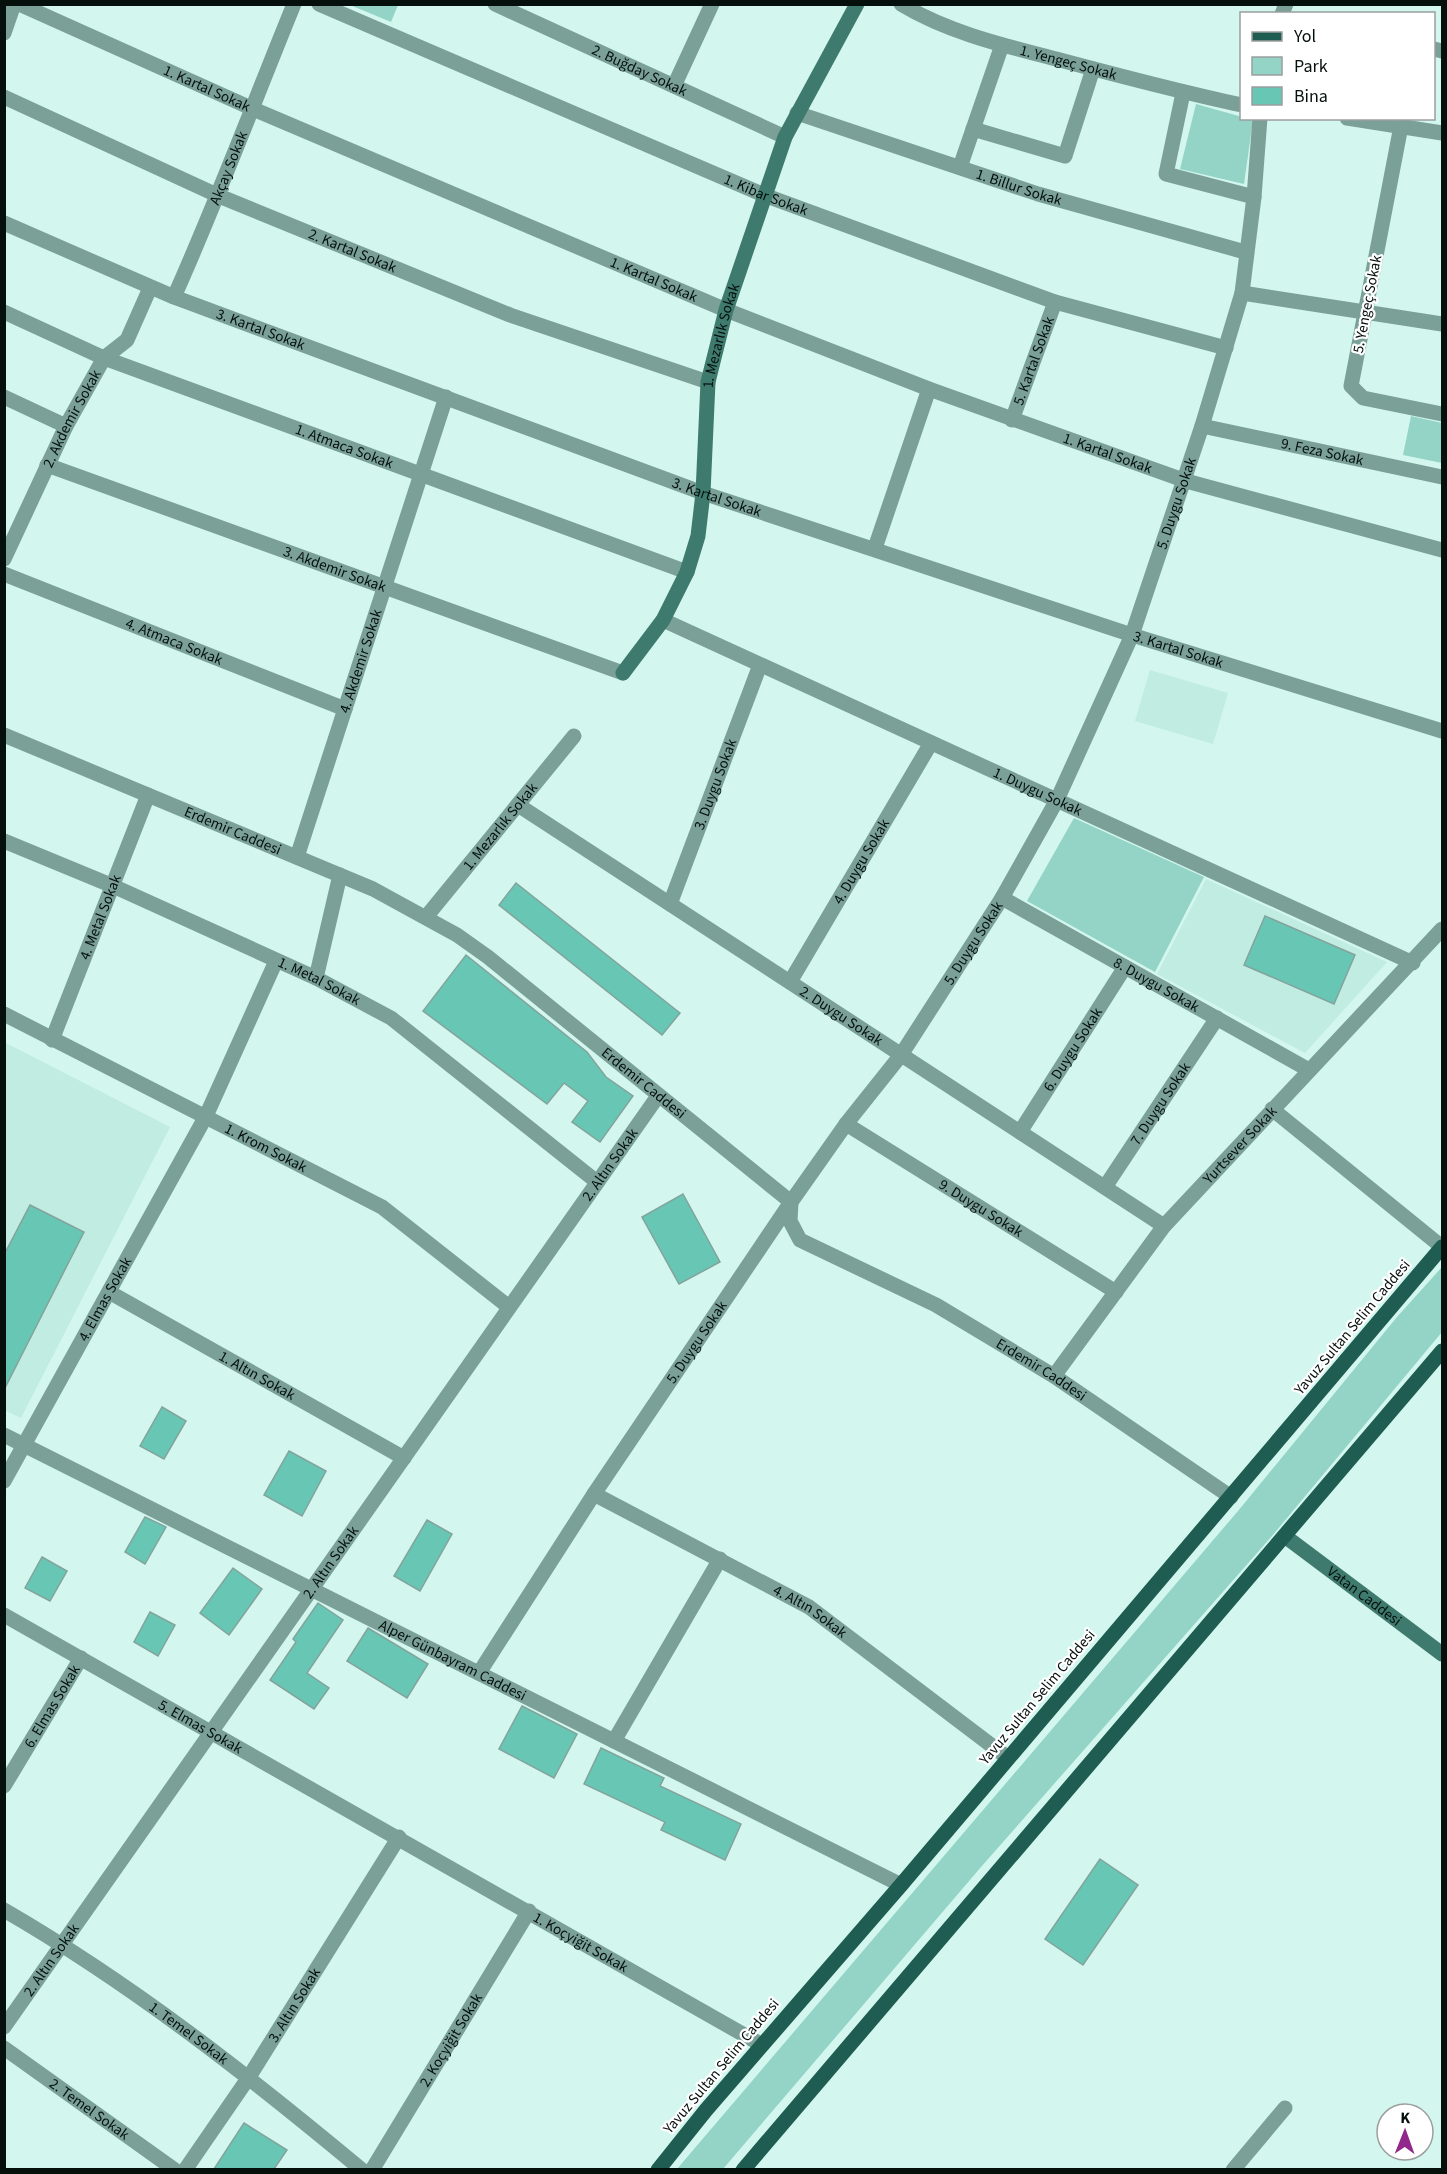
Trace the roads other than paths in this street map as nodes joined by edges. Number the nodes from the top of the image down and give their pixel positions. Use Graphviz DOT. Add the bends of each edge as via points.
graph roads {
  1 [pos="14,4"];
  2 [pos="20,4"];
  3 [pos="294,4"];
  4 [pos="319,4"];
  5 [pos="495,4"];
  6 [pos="712,4"];
  7 [pos="857,4"];
  8 [pos="901,4"];
  9 [pos="4,33"];
  10 [pos="1002,45"];
  11 [pos="1093,69"];
  12 [pos="674,86"];
  13 [pos="1183,93"];
  14 [pos="4,98"];
  15 [pos="1240,105"];
  16 [pos="251,108"];
  17 [pos="797,113"];
  18 [pos="1260,120"];
  19 [pos="1365,120"];
  20 [pos="1392,123"];
  21 [pos="973,129"];
  22 [pos="1443,133"];
  23 [pos="785,137"];
  24 [pos="960,167"];
  25 [pos="764,195"];
  26 [pos="219,196"];
  27 [pos="1254,197"];
  28 [pos="4,223"];
  29 [pos="1245,252"];
  30 [pos="150,288"];
  31 [pos="1242,293"];
  32 [pos="174,297"];
  33 [pos="1055,302"];
  34 [pos="726,310"];
  35 [pos="4,312"];
  36 [pos="1366,312"];
  37 [pos="1443,324"];
  38 [pos="1226,348"];
  39 [pos="104,358"];
  40 [pos="708,382"];
  41 [pos="929,389"];
  42 [pos="4,397"];
  43 [pos="446,397"];
  44 [pos="1443,414"];
  45 [pos="1012,420"];
  46 [pos="66,426"];
  47 [pos="1202,426"];
  48 [pos="47,465"];
  49 [pos="421,474"];
  50 [pos="1443,477"];
  51 [pos="1186,481"];
  52 [pos="703,493"];
  53 [pos="875,548"];
  54 [pos="1443,550"];
  55 [pos="4,559"];
  56 [pos="687,572"];
  57 [pos="4,574"];
  58 [pos="384,586"];
  59 [pos="663,620"];
  60 [pos="1132,635"];
  61 [pos="760,665"];
  62 [pos="623,673"];
  63 [pos="345,709"];
  64 [pos="1443,731"];
  65 [pos="4,735"];
  66 [pos="574,736"];
  67 [pos="931,743"];
  68 [pos="148,795"];
  69 [pos="1057,800"];
  70 [pos="518,805"];
  71 [pos="4,841"];
  72 [pos="297,857"];
  73 [pos="340,875"];
  74 [pos="113,886"];
  75 [pos="1002,898"];
  76 [pos="670,904"];
  77 [pos="426,917"];
  78 [pos="1443,929"];
  79 [pos="276,960"];
  80 [pos="1413,963"];
  81 [pos="1125,967"];
  82 [pos="316,978"];
  83 [pos="790,982"];
  84 [pos="4,1014"];
  85 [pos="1217,1018"];
  86 [pos="52,1040"];
  87 [pos="902,1055"];
  88 [pos="1310,1070"];
  89 [pos="658,1096"];
  90 [pos="1272,1109"];
  91 [pos="206,1116"];
  92 [pos="846,1124"];
  93 [pos="1020,1132"];
  94 [pos="597,1182"];
  95 [pos="1105,1187"];
  96 [pos="791,1202"];
  97 [pos="1164,1226"];
  98 [pos="1443,1247"];
  99 [pos="109,1292"];
  100 [pos="1116,1292"];
  101 [pos="509,1307"];
  102 [pos="1443,1351"];
  103 [pos="1053,1376"];
  104 [pos="4,1435"];
  105 [pos="25,1445"];
  106 [pos="404,1458"];
  107 [pos="4,1481"];
  108 [pos="594,1494"];
  109 [pos="1231,1497"];
  110 [pos="1286,1538"];
  111 [pos="720,1559"];
  112 [pos="312,1590"];
  113 [pos="4,1615"];
  114 [pos="1443,1654"];
  115 [pos="81,1658"];
  116 [pos="479,1673"];
  117 [pos="212,1732"];
  118 [pos="614,1741"];
  119 [pos="1008,1758"];
  120 [pos="7,1778"];
  121 [pos="399,1837"];
  122 [pos="901,1885"];
  123 [pos="4,1910"];
  124 [pos="529,1911"];
  125 [pos="63,1944"];
  126 [pos="4,2027"];
  127 [pos="762,2045"];
  128 [pos="4,2048"];
  129 [pos="249,2077"];
  130 [pos="1285,2108"];
  131 [pos="176,2169"];
  132 [pos="185,2169"];
  133 [pos="362,2169"];
  134 [pos="372,2169"];
  135 [pos="658,2169"];
  136 [pos="743,2169"];
  137 [pos="1233,2169"];
  1 -- 9 [label="street"];
  2 -- 16 [label="street, 1. Kartal Sokak"];
  3 -- 16 [label="street, Akçay Sokak"];
  4 -- 25 [label="street, 1. Kibar Sokak"];
  5 -- 12 [label="street, 2. Buğday Sokak"];
  6 -- 12 [label="street"];
  7 -- 17 [label="street, 1. Mezarlık Sokak"];
  8 -- 10 [label="street, 1. Yengeç Sokak" via="959,32"];
  10 -- 11 [label="street, 1. Yengeç Sokak"];
  10 -- 21 [label="street"];
  11 -- 13 [label="street, 1. Yengeç Sokak"];
  11 -- 21 [label="street" via="1065,156"];
  12 -- 23 [label="street, 2. Buğday Sokak"];
  13 -- 15 [label="street, 1. Yengeç Sokak"];
  13 -- 27 [label="street" via="1166,174"];
  14 -- 26 [label="street, 2. Kartal Sokak"];
  16 -- 26 [label="street, Akçay Sokak"];
  16 -- 34 [label="street, 1. Kartal Sokak"];
  17 -- 23 [label="street, 1. Mezarlık Sokak"];
  17 -- 24 [label="street, 1. Billur Sokak"];
  18 -- 27 [label="street, 5. Duygu Sokak"];
  19 -- 20 [label="street"];
  20 -- 22 [label="street"];
  20 -- 36 [label="street, 5. Yengeç Sokak"];
  21 -- 24 [label="street"];
  23 -- 25 [label="street, 1. Mezarlık Sokak"];
  24 -- 29 [label="street, 1. Billur Sokak" via="1072,204"];
  25 -- 33 [label="street, 1. Kibar Sokak"];
  25 -- 34 [label="street, 1. Mezarlık Sokak"];
  26 -- 32 [label="street, Akçay Sokak"];
  26 -- 40 [label="street, 2. Kartal Sokak" via="510,315"];
  27 -- 29 [label="street, 5. Duygu Sokak"];
  28 -- 30 [label="street, 3. Kartal Sokak"];
  29 -- 31 [label="street, 5. Duygu Sokak"];
  30 -- 32 [label="street, 3. Kartal Sokak"];
  30 -- 39 [label="street, 2. Akdemir Sokak" via="127,340"];
  31 -- 36 [label="street"];
  31 -- 38 [label="street, 5. Duygu Sokak"];
  32 -- 43 [label="street, 3. Kartal Sokak"];
  33 -- 38 [label="street, 1. Kibar Sokak"];
  33 -- 45 [label="street, 5. Kartal Sokak"];
  34 -- 40 [label="street, 1. Mezarlık Sokak"];
  34 -- 41 [label="street, 1. Kartal Sokak"];
  35 -- 39 [label="street, 1. Atmaca Sokak"];
  36 -- 37 [label="street"];
  36 -- 44 [label="street, 5. Yengeç Sokak" via="1351,386 1363,398"];
  38 -- 47 [label="street, 5. Duygu Sokak"];
  39 -- 46 [label="street, 2. Akdemir Sokak"];
  39 -- 49 [label="street, 1. Atmaca Sokak"];
  40 -- 52 [label="street, 1. Mezarlık Sokak"];
  41 -- 45 [label="street, 1. Kartal Sokak"];
  41 -- 53 [label="street"];
  42 -- 46 [label="street"];
  43 -- 49 [label="street, 4. Akdemir Sokak"];
  43 -- 52 [label="street, 3. Kartal Sokak"];
  45 -- 51 [label="street, 1. Kartal Sokak"];
  46 -- 48 [label="street, 2. Akdemir Sokak"];
  47 -- 50 [label="street, 9. Feza Sokak"];
  47 -- 51 [label="street, 5. Duygu Sokak"];
  48 -- 55 [label="street, 2. Akdemir Sokak"];
  48 -- 58 [label="street, 3. Akdemir Sokak"];
  49 -- 56 [label="street, 1. Atmaca Sokak"];
  49 -- 58 [label="street, 4. Akdemir Sokak"];
  51 -- 54 [label="street, 1. Kartal Sokak"];
  51 -- 60 [label="street, 5. Duygu Sokak"];
  52 -- 53 [label="street, 3. Kartal Sokak"];
  52 -- 56 [label="street, 1. Mezarlık Sokak" via="698,536"];
  53 -- 60 [label="street, 3. Kartal Sokak"];
  56 -- 59 [label="street, 1. Mezarlık Sokak"];
  57 -- 63 [label="street, 4. Atmaca Sokak"];
  58 -- 62 [label="street, 3. Akdemir Sokak"];
  58 -- 63 [label="street, 4. Akdemir Sokak"];
  59 -- 61 [label="street, 1. Duygu Sokak"];
  59 -- 62 [label="street, 1. Mezarlık Sokak"];
  60 -- 64 [label="street, 3. Kartal Sokak"];
  60 -- 69 [label="street, 5. Duygu Sokak"];
  61 -- 67 [label="street, 1. Duygu Sokak"];
  61 -- 76 [label="street, 3. Duygu Sokak"];
  63 -- 72 [label="street, 4. Akdemir Sokak"];
  65 -- 68 [label="street, Erdemir Caddesi"];
  66 -- 70 [label="street, 1. Mezarlık Sokak"];
  67 -- 69 [label="street, 1. Duygu Sokak"];
  67 -- 83 [label="street, 4. Duygu Sokak"];
  68 -- 72 [label="street, Erdemir Caddesi"];
  68 -- 74 [label="street, 4. Metal Sokak"];
  69 -- 75 [label="street, 5. Duygu Sokak"];
  69 -- 80 [label="street, 1. Duygu Sokak"];
  70 -- 76 [label="street, 2. Duygu Sokak"];
  70 -- 77 [label="street, 1. Mezarlık Sokak"];
  71 -- 74 [label="street, 1. Metal Sokak"];
  72 -- 73 [label="street, Erdemir Caddesi"];
  73 -- 77 [label="street, Erdemir Caddesi"];
  73 -- 82 [label="street"];
  74 -- 79 [label="street, 1. Metal Sokak"];
  74 -- 86 [label="street, 4. Metal Sokak"];
  75 -- 81 [label="street, 8. Duygu Sokak"];
  75 -- 87 [label="street, 5. Duygu Sokak"];
  76 -- 83 [label="street, 2. Duygu Sokak"];
  77 -- 89 [label="street, Erdemir Caddesi" via="488,957"];
  78 -- 80 [label="street, Yurtsever Sokak"];
  79 -- 82 [label="street, 1. Metal Sokak"];
  79 -- 91 [label="street, 4. Elmas Sokak"];
  80 -- 88 [label="street, Yurtsever Sokak"];
  81 -- 85 [label="street, 8. Duygu Sokak"];
  81 -- 93 [label="street, 6. Duygu Sokak"];
  82 -- 94 [label="street, 1. Metal Sokak" via="391,1018"];
  83 -- 87 [label="street, 2. Duygu Sokak"];
  84 -- 86 [label="street, 1. Krom Sokak"];
  85 -- 88 [label="street, 8. Duygu Sokak"];
  85 -- 95 [label="street, 7. Duygu Sokak"];
  86 -- 91 [label="street, 1. Krom Sokak"];
  87 -- 92 [label="street, 5. Duygu Sokak"];
  87 -- 93 [label="street, 2. Duygu Sokak"];
  88 -- 90 [label="street, Yurtsever Sokak"];
  89 -- 94 [label="street, 2. Altın Sokak"];
  89 -- 96 [label="street, Erdemir Caddesi"];
  90 -- 97 [label="street, Yurtsever Sokak"];
  90 -- 98 [label="street"];
  91 -- 99 [label="street, 4. Elmas Sokak"];
  91 -- 101 [label="street, 1. Krom Sokak" via="382,1207"];
  92 -- 96 [label="street, 5. Duygu Sokak"];
  92 -- 100 [label="street, 9. Duygu Sokak"];
  93 -- 95 [label="street, 2. Duygu Sokak"];
  94 -- 101 [label="street, 2. Altın Sokak"];
  95 -- 97 [label="street, 2. Duygu Sokak"];
  96 -- 103 [label="street, Erdemir Caddesi" via="790,1221 800,1240 936,1305"];
  96 -- 108 [label="street, 5. Duygu Sokak"];
  97 -- 100 [label="street, Yurtsever Sokak"];
  98 -- 109 [label="main road, Yavuz Sultan Selim Caddesi"];
  99 -- 105 [label="street, 4. Elmas Sokak"];
  99 -- 106 [label="street, 1. Altın Sokak"];
  100 -- 103 [label="street, Yurtsever Sokak"];
  101 -- 106 [label="street, 2. Altın Sokak"];
  102 -- 110 [label="main road"];
  103 -- 109 [label="street, Erdemir Caddesi"];
  104 -- 105 [label="street, Alper Günbayram Caddesi"];
  105 -- 107 [label="street, 4. Elmas Sokak"];
  105 -- 112 [label="street, Alper Günbayram Caddesi"];
  106 -- 112 [label="street, 2. Altın Sokak"];
  108 -- 111 [label="street, 4. Altın Sokak"];
  108 -- 116 [label="street, 5. Duygu Sokak"];
  109 -- 119 [label="main road, Yavuz Sultan Selim Caddesi"];
  110 -- 114 [label="street, Vatan Caddesi"];
  110 -- 136 [label="main road"];
  111 -- 118 [label="street"];
  111 -- 119 [label="street, 4. Altın Sokak" via="809,1607"];
  112 -- 116 [label="street, Alper Günbayram Caddesi"];
  112 -- 117 [label="street, 2. Altın Sokak"];
  113 -- 115 [label="street, 5. Elmas Sokak"];
  115 -- 117 [label="street, 5. Elmas Sokak"];
  115 -- 120 [label="street, 6. Elmas Sokak"];
  116 -- 118 [label="street, Alper Günbayram Caddesi"];
  117 -- 121 [label="street, 5. Elmas Sokak"];
  117 -- 125 [label="street, 2. Altın Sokak"];
  118 -- 122 [label="street, Alper Günbayram Caddesi"];
  119 -- 122 [label="main road, Yavuz Sultan Selim Caddesi"];
  121 -- 124 [label="street, 1. Koçyiğit Sokak"];
  121 -- 129 [label="street, 3. Altın Sokak"];
  122 -- 127 [label="main road, Yavuz Sultan Selim Caddesi"];
  123 -- 125 [label="street, 1. Temel Sokak"];
  124 -- 127 [label="street, 1. Koçyiğit Sokak"];
  124 -- 134 [label="street, 2. Koçyiğit Sokak"];
  125 -- 126 [label="street, 2. Altın Sokak"];
  125 -- 129 [label="street, 1. Temel Sokak"];
  127 -- 135 [label="main road, Yavuz Sultan Selim Caddesi"];
  128 -- 131 [label="street, 2. Temel Sokak"];
  129 -- 132 [label="street, 3. Altın Sokak"];
  129 -- 133 [label="street, 1. Temel Sokak"];
  130 -- 137 [label="street"];
}
